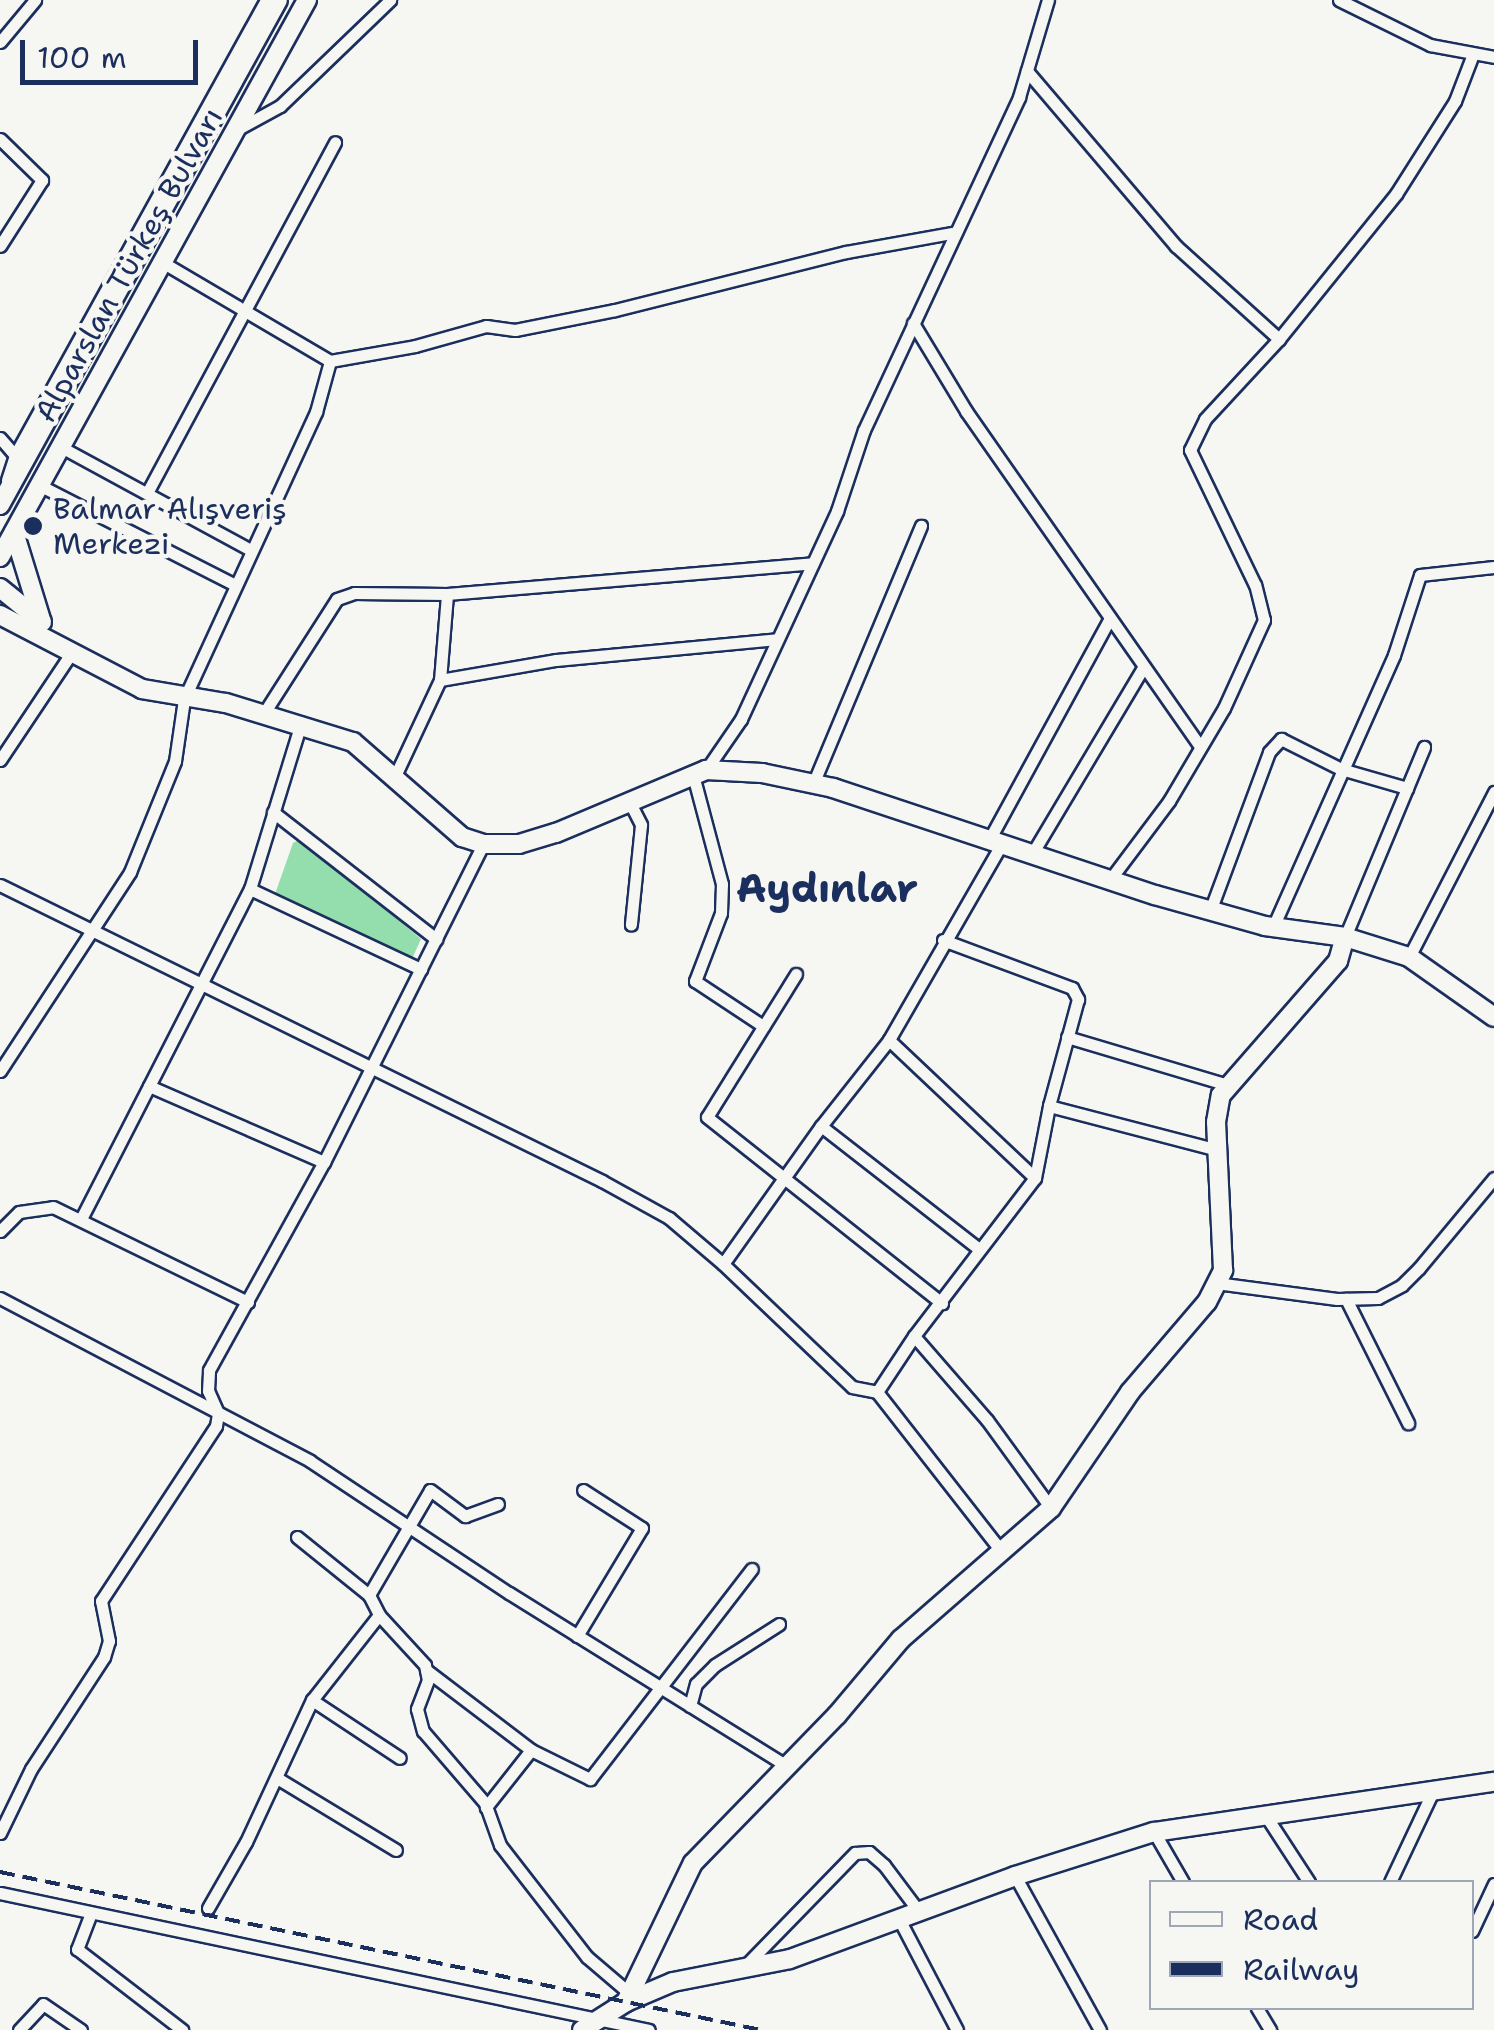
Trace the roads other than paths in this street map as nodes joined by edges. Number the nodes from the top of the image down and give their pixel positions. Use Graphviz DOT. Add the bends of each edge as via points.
graph roads {
  1 [pos="35,0"];
  2 [pos="266,0"];
  3 [pos="278,0"];
  4 [pos="306,0"];
  5 [pos="390,0"];
  6 [pos="1048,0"];
  7 [pos="1339,0"];
  8 [pos="0,42"];
  9 [pos="1473,54"];
  10 [pos="1494,57"];
  11 [pos="1026,71"];
  12 [pos="234,130"];
  13 [pos="0,139"];
  14 [pos="335,142"];
  15 [pos="952,233"];
  16 [pos="0,246"];
  17 [pos="162,262"];
  18 [pos="246,314"];
  19 [pos="914,324"];
  20 [pos="1280,339"];
  21 [pos="330,361"];
  22 [pos="0,438"];
  23 [pos="60,447"];
  24 [pos="15,455"];
  25 [pos="39,486"];
  26 [pos="146,493"];
  27 [pos="0,504"];
  28 [pos="920,526"];
  29 [pos="14,532"];
  30 [pos="251,550"];
  31 [pos="0,557"];
  32 [pos="812,563"];
  33 [pos="1494,567"];
  34 [pos="236,585"];
  35 [pos="0,588"];
  36 [pos="448,594"];
  37 [pos="0,614"];
  38 [pos="1109,620"];
  39 [pos="34,626"];
  40 [pos="0,627"];
  41 [pos="777,639"];
  42 [pos="62,649"];
  43 [pos="1143,668"];
  44 [pos="440,680"];
  45 [pos="184,698"];
  46 [pos="264,714"];
  47 [pos="301,724"];
  48 [pos="1200,747"];
  49 [pos="1424,747"];
  50 [pos="0,760"];
  51 [pos="1341,769"];
  52 [pos="700,773"];
  53 [pos="395,776"];
  54 [pos="813,784"];
  55 [pos="1407,788"];
  56 [pos="1494,792"];
  57 [pos="628,799"];
  58 [pos="274,812"];
  59 [pos="995,842"];
  60 [pos="484,844"];
  61 [pos="1032,854"];
  62 [pos="1109,881"];
  63 [pos="0,885"];
  64 [pos="250,889"];
  65 [pos="1210,910"];
  66 [pos="631,924"];
  67 [pos="1273,927"];
  68 [pos="92,931"];
  69 [pos="1345,937"];
  70 [pos="436,940"];
  71 [pos="943,940"];
  72 [pos="1409,957"];
  73 [pos="422,969"];
  74 [pos="796,974"];
  75 [pos="201,984"];
  76 [pos="1494,1017"];
  77 [pos="763,1026"];
  78 [pos="1067,1037"];
  79 [pos="889,1040"];
  80 [pos="372,1070"];
  81 [pos="0,1071"];
  82 [pos="1228,1085"];
  83 [pos="149,1086"];
  84 [pos="1049,1106"];
  85 [pos="820,1126"];
  86 [pos="1218,1150"];
  87 [pos="324,1162"];
  88 [pos="1035,1178"];
  89 [pos="1494,1178"];
  90 [pos="787,1179"];
  91 [pos="82,1218"];
  92 [pos="0,1230"];
  93 [pos="979,1248"];
  94 [pos="724,1264"];
  95 [pos="1216,1283"];
  96 [pos="0,1298"];
  97 [pos="1346,1299"];
  98 [pos="248,1302"];
  99 [pos="942,1303"];
  100 [pos="914,1336"];
  101 [pos="878,1392"];
  102 [pos="218,1413"];
  103 [pos="1408,1422"];
  104 [pos="583,1490"];
  105 [pos="498,1504"];
  106 [pos="1050,1508"];
  107 [pos="411,1525"];
  108 [pos="297,1538"];
  109 [pos="1003,1553"];
  110 [pos="752,1568"];
  111 [pos="370,1595"];
  112 [pos="379,1615"];
  113 [pos="779,1624"];
  114 [pos="577,1636"];
  115 [pos="426,1670"];
  116 [pos="659,1686"];
  117 [pos="312,1700"];
  118 [pos="690,1706"];
  119 [pos="530,1750"];
  120 [pos="400,1758"];
  121 [pos="788,1767"];
  122 [pos="277,1778"];
  123 [pos="1494,1782"];
  124 [pos="1432,1792"];
  125 [pos="486,1807"];
  126 [pos="1266,1816"];
  127 [pos="1154,1832"];
  128 [pos="0,1833"];
  129 [pos="396,1850"];
  130 [pos="1015,1876"];
  131 [pos="1182,1880"];
  132 [pos="1308,1880"];
  133 [pos="1391,1880"];
  134 [pos="1494,1884"];
  135 [pos="0,1894"];
  136 [pos="208,1908"];
  137 [pos="91,1913"];
  138 [pos="920,1913"];
  139 [pos="900,1921"];
  140 [pos="1474,1927"];
  141 [pos="741,1970"];
  142 [pos="627,1996"];
  143 [pos="590,2025"];
  144 [pos="19,2030"];
  145 [pos="82,2030"];
  146 [pos="182,2030"];
  147 [pos="650,2030"];
  148 [pos="957,2030"];
  149 [pos="1100,2030"];
  1 -- 8 [label="street"];
  2 -- 24 [label="street"];
  3 -- 27 [label="street, Alparslan Türkeş Bulvarı"];
  4 -- 12 [label="street, Alparslan Türkeş Bulvarı"];
  5 -- 12 [label="street" via="280,106"];
  6 -- 11 [label="street"];
  7 -- 9 [label="street" via="1430,46"];
  9 -- 10 [label="street"];
  9 -- 20 [label="street" via="1455,101 1396,194"];
  11 -- 15 [label="street"];
  11 -- 20 [label="street" via="1176,246"];
  12 -- 17 [label="street, Alparslan Türkeş Bulvarı"];
  13 -- 16 [label="street" via="42,180"];
  14 -- 18 [label="street"];
  15 -- 19 [label="street"];
  15 -- 21 [label="street" via="846,252 615,310 515,330 486,326"];
  17 -- 18 [label="street"];
  17 -- 23 [label="street, Alparslan Türkeş Bulvarı"];
  18 -- 21 [label="street"];
  18 -- 26 [label="street"];
  19 -- 32 [label="street"];
  19 -- 38 [label="street"];
  20 -- 48 [label="street" via="1205,420 1190,450 1255,584 1264,620"];
  21 -- 30 [label="street" via="316,412"];
  22 -- 24 [label="street"];
  23 -- 25 [label="street, Alparslan Türkeş Bulvarı"];
  23 -- 26 [label="street"];
  24 -- 27 [label="street"];
  25 -- 29 [label="street, Alparslan Türkeş Bulvarı"];
  25 -- 34 [label="street"];
  26 -- 30 [label="street"];
  28 -- 54 [label="street"];
  29 -- 31 [label="street, Alparslan Türkeş Bulvarı"];
  29 -- 39 [label="street"];
  30 -- 34 [label="street"];
  32 -- 36 [label="street"];
  32 -- 41 [label="street"];
  33 -- 51 [label="street" via="1420,576 1394,655"];
  34 -- 45 [label="street"];
  35 -- 39 [label="street"];
  36 -- 44 [label="street"];
  36 -- 46 [label="street" via="354,593 337,599"];
  37 -- 39 [label="street"];
  38 -- 43 [label="street"];
  38 -- 59 [label="street"];
  39 -- 40 [label="street"];
  39 -- 42 [label="street"];
  41 -- 44 [label="street" via="556,660"];
  41 -- 52 [label="street" via="741,719"];
  42 -- 45 [label="street" via="142,688"];
  42 -- 50 [label="street"];
  43 -- 48 [label="street"];
  43 -- 61 [label="street"];
  44 -- 53 [label="street"];
  45 -- 46 [label="street"];
  45 -- 68 [label="street" via="175,761 130,872"];
  46 -- 47 [label="street"];
  47 -- 53 [label="street" via="353,742"];
  47 -- 58 [label="street"];
  48 -- 62 [label="street" via="1170,801"];
  49 -- 55 [label="street"];
  51 -- 55 [label="street"];
  51 -- 65 [label="street" via="1281,739 1268,752"];
  51 -- 67 [label="street"];
  52 -- 54 [label="street" via="762,774"];
  52 -- 57 [label="street"];
  52 -- 77 [label="street" via="722,913 695,981"];
  53 -- 60 [label="street" via="462,837"];
  54 -- 59 [label="street"];
  55 -- 69 [label="street"];
  56 -- 72 [label="street"];
  57 -- 60 [label="street" via="556,833 519,844"];
  57 -- 66 [label="street" via="641,826"];
  58 -- 64 [label="street"];
  58 -- 70 [label="street"];
  59 -- 61 [label="street"];
  59 -- 71 [label="street"];
  60 -- 70 [label="street"];
  61 -- 62 [label="street"];
  62 -- 65 [label="street"];
  63 -- 68 [label="street"];
  64 -- 73 [label="street"];
  64 -- 75 [label="street"];
  65 -- 67 [label="street"];
  67 -- 69 [label="street"];
  68 -- 75 [label="street"];
  68 -- 81 [label="street"];
  69 -- 72 [label="street"];
  69 -- 82 [label="street" via="1338,962"];
  70 -- 73 [label="street"];
  71 -- 78 [label="street" via="1072,988 1078,999"];
  71 -- 79 [label="street"];
  72 -- 76 [label="street"];
  73 -- 80 [label="street"];
  74 -- 77 [label="street"];
  75 -- 80 [label="street"];
  75 -- 83 [label="street"];
  77 -- 90 [label="street" via="707,1117"];
  78 -- 82 [label="street"];
  78 -- 84 [label="street"];
  79 -- 85 [label="street"];
  79 -- 88 [label="street"];
  80 -- 87 [label="street"];
  80 -- 94 [label="street" via="669,1218"];
  82 -- 86 [label="street" via="1216,1122"];
  83 -- 87 [label="street"];
  83 -- 91 [label="street"];
  84 -- 86 [label="street"];
  84 -- 88 [label="street"];
  85 -- 90 [label="street"];
  85 -- 93 [label="street"];
  86 -- 95 [label="street" via="1224,1270"];
  87 -- 98 [label="street"];
  88 -- 93 [label="street"];
  89 -- 97 [label="street" via="1402,1285 1378,1298"];
  90 -- 94 [label="street"];
  90 -- 99 [label="street"];
  91 -- 92 [label="street" via="53,1207 19,1212"];
  91 -- 98 [label="street"];
  93 -- 99 [label="street"];
  94 -- 101 [label="street" via="852,1388"];
  95 -- 97 [label="street"];
  95 -- 106 [label="street"];
  96 -- 102 [label="street"];
  97 -- 103 [label="street"];
  98 -- 102 [label="street" via="209,1370 208,1390"];
  99 -- 100 [label="street"];
  100 -- 101 [label="street"];
  100 -- 106 [label="street" via="987,1420"];
  101 -- 109 [label="street"];
  102 -- 107 [label="street"];
  102 -- 128 [label="street" via="101,1601 109,1641 104,1656 31,1769"];
  104 -- 114 [label="street" via="642,1528"];
  105 -- 107 [label="street" via="465,1516 430,1490"];
  106 -- 109 [label="street"];
  107 -- 111 [label="street"];
  107 -- 114 [label="street"];
  108 -- 111 [label="street"];
  109 -- 121 [label="street" via="900,1639"];
  110 -- 116 [label="street"];
  111 -- 112 [label="street"];
  112 -- 115 [label="street"];
  112 -- 117 [label="street"];
  113 -- 118 [label="street" via="715,1665 696,1684"];
  114 -- 116 [label="street"];
  115 -- 119 [label="street"];
  115 -- 125 [label="street" via="417,1709 423,1731"];
  116 -- 118 [label="street"];
  116 -- 119 [label="street" via="590,1779"];
  117 -- 120 [label="street"];
  117 -- 122 [label="street"];
  118 -- 121 [label="street"];
  119 -- 125 [label="street"];
  121 -- 142 [label="street" via="693,1863"];
  122 -- 129 [label="street"];
  122 -- 136 [label="street"];
  123 -- 124 [label="street"];
  124 -- 126 [label="street"];
  124 -- 133 [label="street"];
  125 -- 142 [label="street" via="511,1860 587,1958"];
  126 -- 127 [label="street"];
  126 -- 132 [label="street"];
  127 -- 130 [label="street"];
  127 -- 131 [label="street"];
  130 -- 138 [label="street"];
  130 -- 149 [label="street"];
  134 -- 140 [label="street"];
  135 -- 137 [label="street"];
  137 -- 143 [label="street"];
  137 -- 146 [label="street" via="77,1948"];
  138 -- 139 [label="street"];
  138 -- 141 [label="street" via="884,1864 869,1852 854,1853"];
  139 -- 141 [label="street"];
  139 -- 148 [label="street"];
  141 -- 142 [label="street"];
  142 -- 143 [label="street"];
  143 -- 147 [label="street"];
  144 -- 145 [label="street" via="43,2004"];
}
